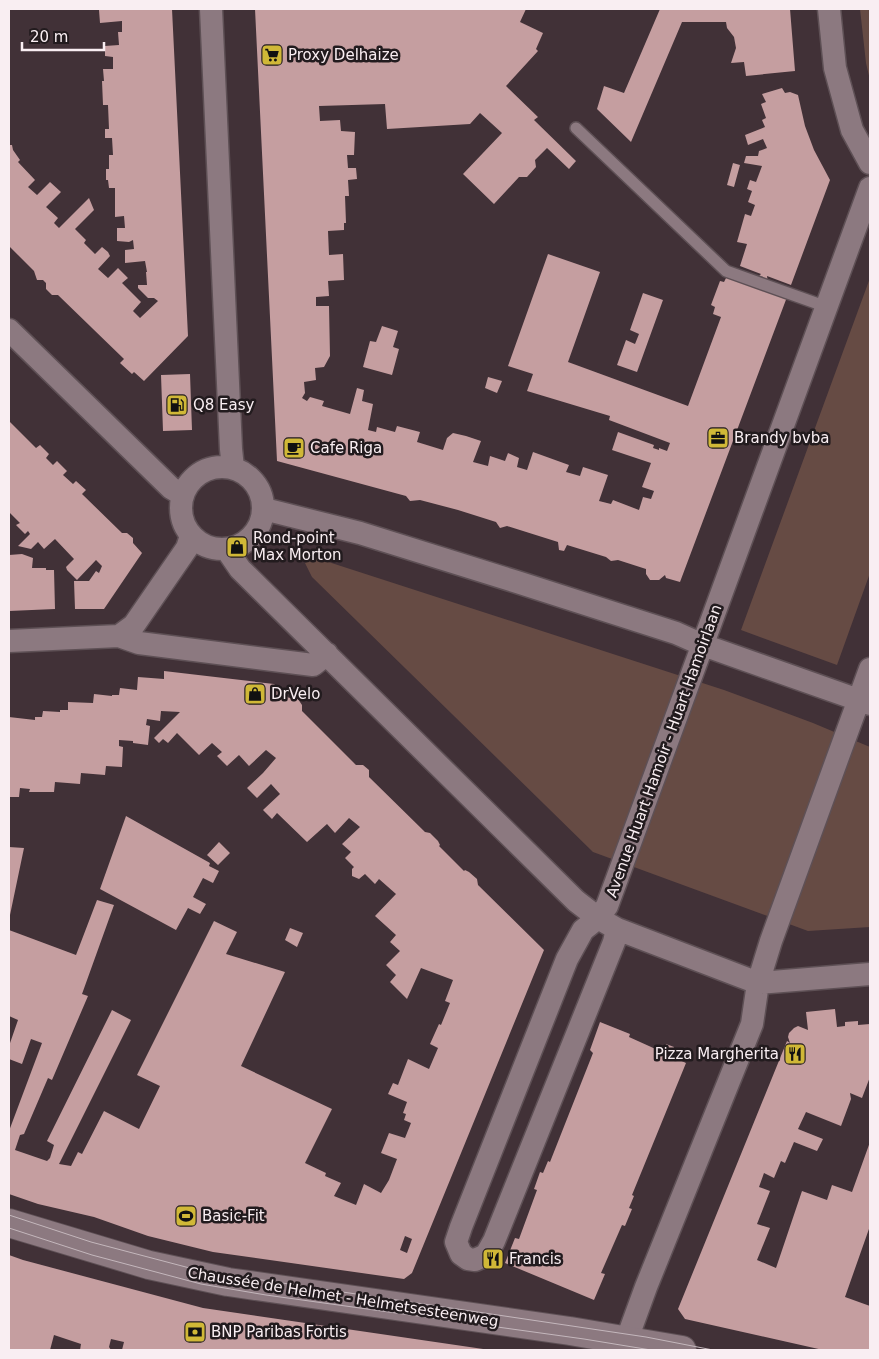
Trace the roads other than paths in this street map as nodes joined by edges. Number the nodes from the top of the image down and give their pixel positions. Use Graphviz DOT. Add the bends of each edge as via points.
graph roads {
  1 [pos="211,9"];
  2 [pos="829,9"];
  3 [pos="576,128"];
  4 [pos="870,163"];
  5 [pos="870,188"];
  6 [pos="827,308"];
  7 [pos="9,330"];
  8 [pos="233,468"];
  9 [pos="182,495"];
  10 [pos="264,509"];
  11 [pos="191,536"];
  12 [pos="227,550"];
  13 [pos="119,636"];
  14 [pos="9,641"];
  15 [pos="703,645"];
  16 [pos="326,654"];
  17 [pos="870,669"];
  18 [pos="865,702"];
  19 [pos="608,923"];
  20 [pos="870,974"];
  21 [pos="758,983"];
  22 [pos="9,1223"];
  23 [pos="624,1345"];
  24 [pos="682,1350"];
  1 -- 8 [label="street"];
  2 -- 4 [label="street" via="835,68 852,130"];
  3 -- 6 [label="lane" via="726,271"];
  5 -- 6 [label="street, Avenue Huart Hamoir - Huart Hamoirlaan"];
  6 -- 15 [label="street, Avenue Huart Hamoir - Huart Hamoirlaan"];
  7 -- 9 [label="street" via="171,488"];
  8 -- 9 [label="street" via="203,471"];
  8 -- 10 [label="street" via="255,483"];
  9 -- 11 [label="street" via="182,517"];
  10 -- 12 [label="street" via="260,525 252,537"];
  10 -- 15 [label="street" via="360,534 517,582"];
  11 -- 12 [label="street" via="207,547"];
  11 -- 13 [label="street" via="187,548 134,624"];
  12 -- 16 [label="street" via="240,569"];
  13 -- 14 [label="street"];
  13 -- 16 [label="street" via="139,643 313,665"];
  15 -- 18 [label="street"];
  15 -- 19 [label="street, Avenue Huart Hamoir - Huart Hamoirlaan" via="607,906"];
  16 -- 19 [label="street" via="576,901"];
  17 -- 18 [label="street"];
  18 -- 21 [label="street" via="771,941"];
  19 -- 19 [label="street, Avenue Huart Hamoir - Huart Hamoirlaan" via="584,930 567,959 456,1242 461,1254 468,1259 486,1255 494,1241 614,942"];
  19 -- 21 [label="street"];
  20 -- 21 [label="street"];
  21 -- 23 [label="street" via="752,1024"];
  22 -- 23 [label="street, Chaussée de Helmet - Helmetsesteenweg" via="149,1265 228,1282"];
  23 -- 24 [label="street, Chaussée de Helmet - Helmetsesteenweg"];
}
